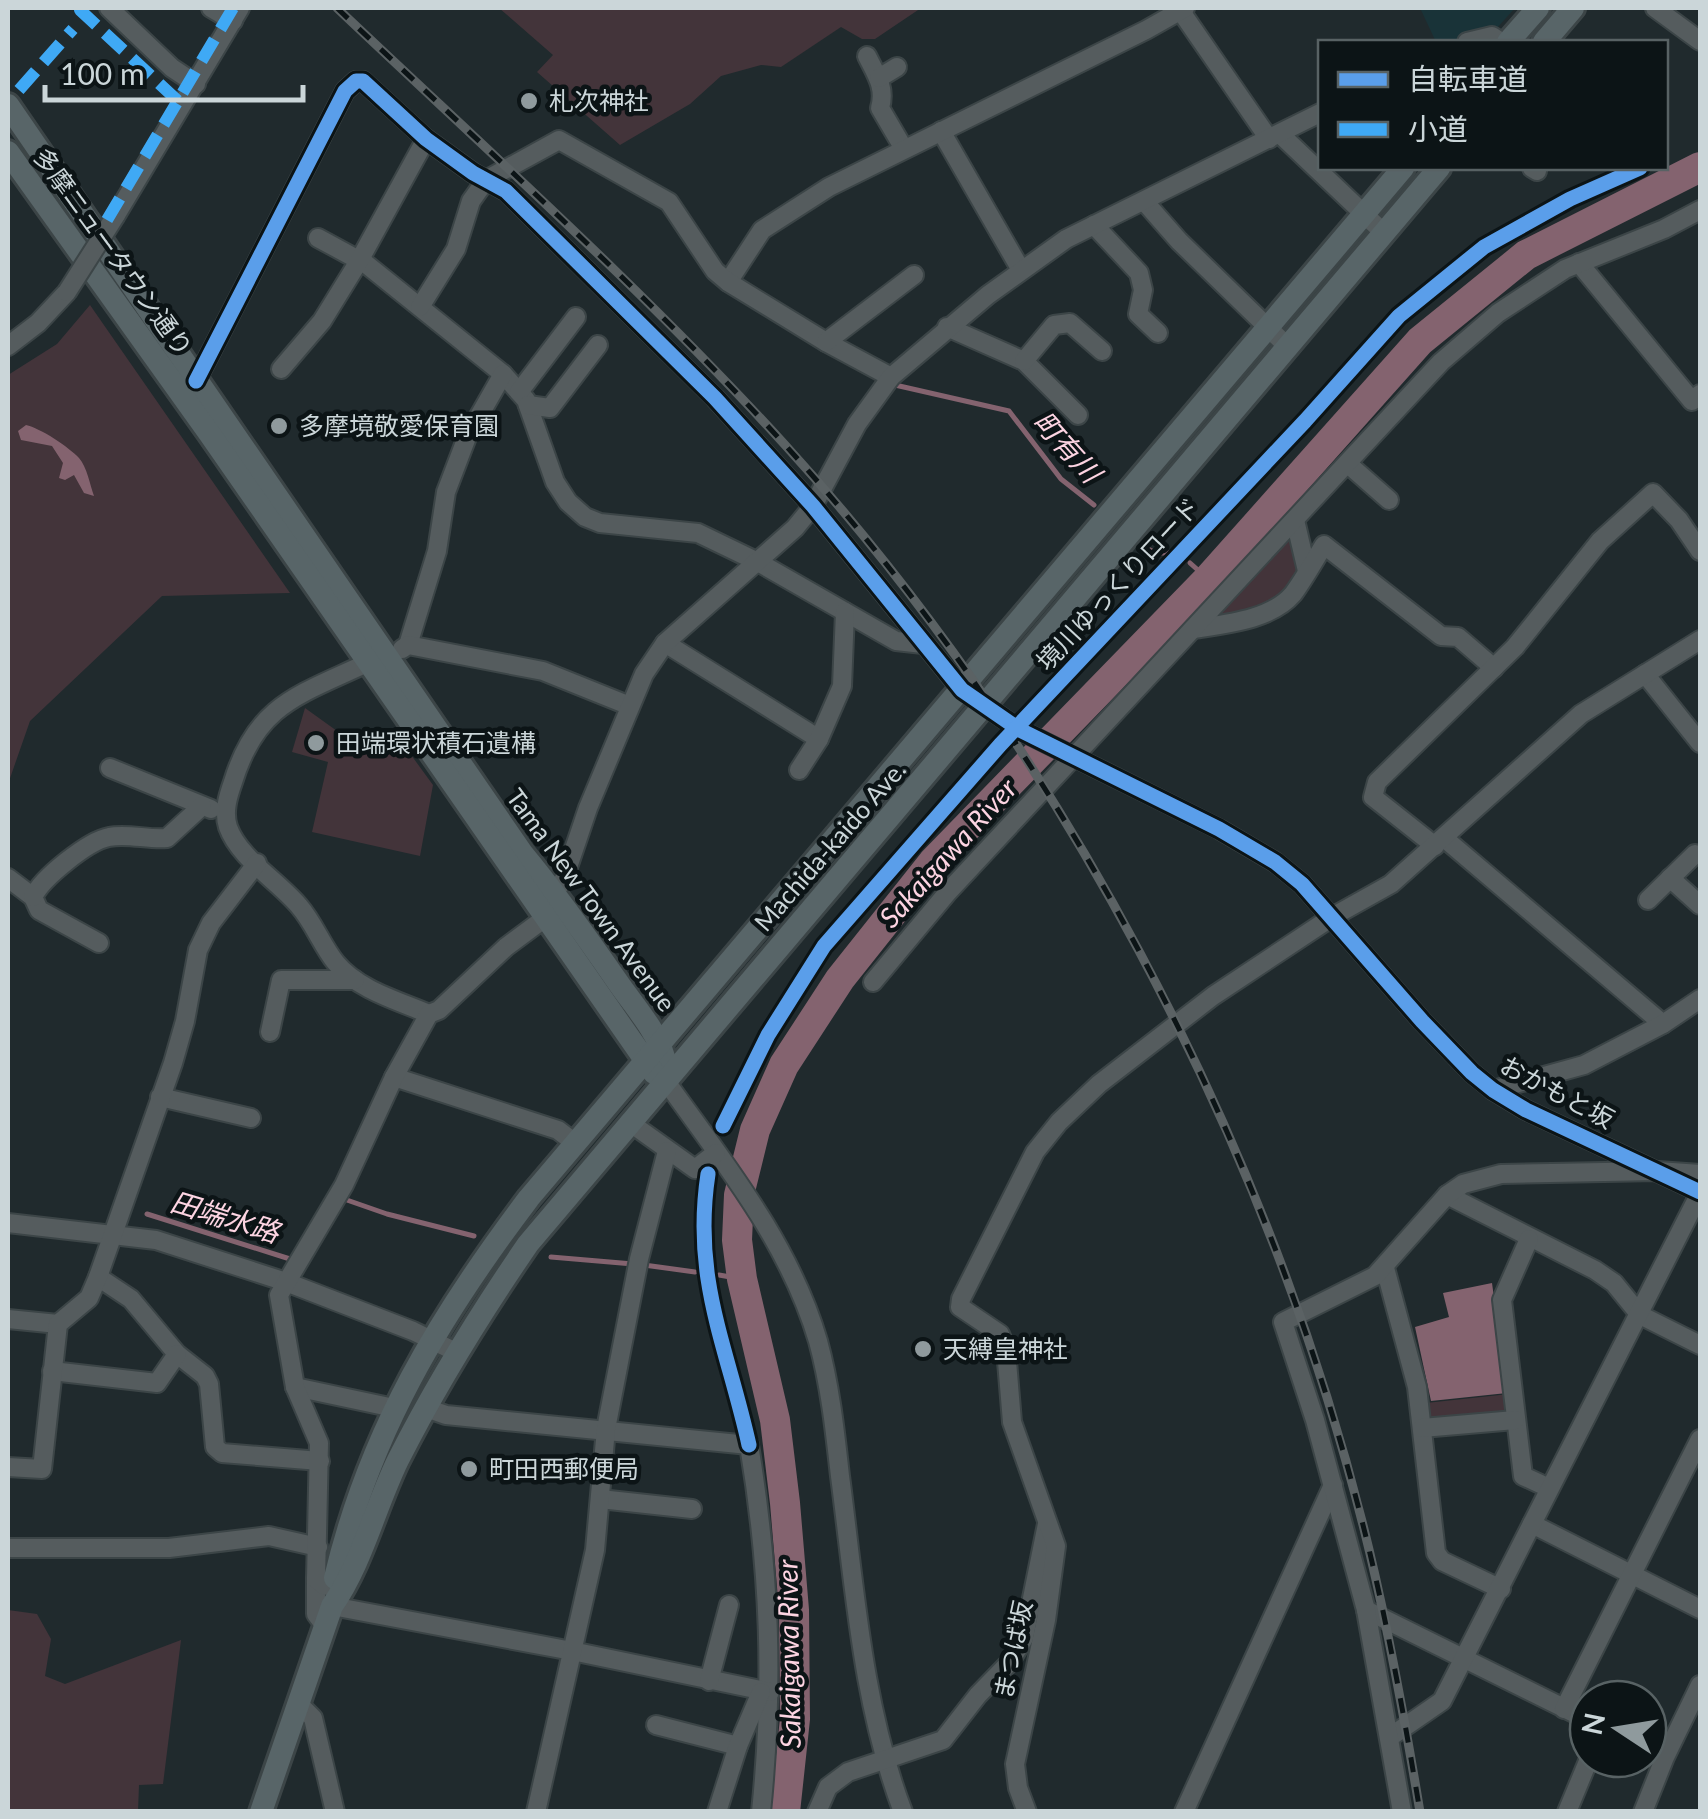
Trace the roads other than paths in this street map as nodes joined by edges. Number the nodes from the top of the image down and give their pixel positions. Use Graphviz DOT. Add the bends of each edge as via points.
graph roads {
  1 [pos="109,8"];
  2 [pos="212,8"];
  3 [pos="1182,8"];
  4 [pos="1538,8"];
  5 [pos="1573,8"];
  6 [pos="1656,8"];
  7 [pos="236,14"];
  8 [pos="1475,40"];
  9 [pos="1500,40"];
  10 [pos="1506,40"];
  11 [pos="1547,40"];
  12 [pos="1700,41"];
  13 [pos="866,56"];
  14 [pos="898,67"];
  15 [pos="878,78"];
  16 [pos="196,84"];
  17 [pos="8,105"];
  18 [pos="1318,114"];
  19 [pos="940,131"];
  20 [pos="1275,136"];
  21 [pos="426,139"];
  22 [pos="904,149"];
  23 [pos="8,152"];
  24 [pos="1402,170"];
  25 [pos="1438,170"];
  26 [pos="486,180"];
  27 [pos="1144,201"];
  28 [pos="1364,214"];
  29 [pos="1699,214"];
  30 [pos="1094,226"];
  31 [pos="1384,233"];
  32 [pos="318,238"];
  33 [pos="359,261"];
  34 [pos="1580,263"];
  35 [pos="1020,270"];
  36 [pos="914,274"];
  37 [pos="728,282"];
  38 [pos="420,307"];
  39 [pos="576,318"];
  40 [pos="947,327"];
  41 [pos="1268,328"];
  42 [pos="1158,333"];
  43 [pos="826,342"];
  44 [pos="598,345"];
  45 [pos="8,346"];
  46 [pos="1288,347"];
  47 [pos="1102,352"];
  48 [pos="1024,361"];
  49 [pos="281,369"];
  50 [pos="503,374"];
  51 [pos="891,377"];
  52 [pos="196,380"];
  53 [pos="1700,394"];
  54 [pos="523,398"];
  55 [pos="1078,414"];
  56 [pos="1348,464"];
  57 [pos="1389,500"];
  58 [pos="812,506"];
  59 [pos="1295,520"];
  60 [pos="1700,550"];
  61 [pos="758,562"];
  62 [pos="1308,571"];
  63 [pos="845,612"];
  64 [pos="1194,628"];
  65 [pos="1700,640"];
  66 [pos="665,642"];
  67 [pos="924,644"];
  68 [pos="408,645"];
  69 [pos="378,660"];
  70 [pos="1494,668"];
  71 [pos="1645,674"];
  72 [pos="962,690"];
  73 [pos="630,706"];
  74 [pos="984,707"];
  75 [pos="819,739"];
  76 [pos="1700,743"];
  77 [pos="1072,757"];
  78 [pos="110,768"];
  79 [pos="799,770"];
  80 [pos="202,806"];
  81 [pos="226,813"];
  82 [pos="1439,842"];
  83 [pos="1695,854"];
  84 [pos="257,863"];
  85 [pos="8,878"];
  86 [pos="1670,878"];
  87 [pos="555,892"];
  88 [pos="33,898"];
  89 [pos="1648,900"];
  90 [pos="1700,905"];
  91 [pos="1332,917"];
  92 [pos="545,918"];
  93 [pos="100,943"];
  94 [pos="355,980"];
  95 [pos="873,982"];
  96 [pos="1698,1006"];
  97 [pos="429,1014"];
  98 [pos="1663,1024"];
  99 [pos="270,1032"];
  100 [pos="660,1044"];
  101 [pos="644,1062"];
  102 [pos="394,1077"];
  103 [pos="665,1080"];
  104 [pos="1494,1090"];
  105 [pos="160,1097"];
  106 [pos="251,1118"];
  107 [pos="629,1122"];
  108 [pos="574,1143"];
  109 [pos="667,1151"];
  110 [pos="717,1154"];
  111 [pos="1658,1170"];
  112 [pos="1700,1174"];
  113 [pos="1700,1192"];
  114 [pos="1447,1195"];
  115 [pos="8,1224"];
  116 [pos="114,1233"];
  117 [pos="1530,1239"];
  118 [pos="1385,1268"];
  119 [pos="98,1277"];
  120 [pos="286,1282"];
  121 [pos="1640,1315"];
  122 [pos="8,1319"];
  123 [pos="58,1324"];
  124 [pos="433,1340"];
  125 [pos="1700,1344"];
  126 [pos="458,1353"];
  127 [pos="177,1354"];
  128 [pos="52,1370"];
  129 [pos="296,1388"];
  130 [pos="394,1408"];
  131 [pos="426,1408"];
  132 [pos="1514,1420"];
  133 [pos="1422,1428"];
  134 [pos="606,1429"];
  135 [pos="1700,1440"];
  136 [pos="320,1462"];
  137 [pos="8,1467"];
  138 [pos="1333,1485"];
  139 [pos="1549,1488"];
  140 [pos="600,1499"];
  141 [pos="692,1508"];
  142 [pos="1048,1523"];
  143 [pos="1532,1524"];
  144 [pos="318,1547"];
  145 [pos="8,1548"];
  146 [pos="1632,1574"];
  147 [pos="1501,1589"];
  148 [pos="327,1600"];
  149 [pos="728,1605"];
  150 [pos="1700,1609"];
  151 [pos="1366,1610"];
  152 [pos="572,1650"];
  153 [pos="1464,1658"];
  154 [pos="709,1681"];
  155 [pos="1700,1686"];
  156 [pos="766,1692"];
  157 [pos="299,1704"];
  158 [pos="1564,1709"];
  159 [pos="1568,1711"];
  160 [pos="656,1724"];
  161 [pos="1668,1735"];
  162 [pos="1390,1737"];
  163 [pos="738,1746"];
  164 [pos="885,1760"];
  165 [pos="1581,1779"];
  166 [pos="1650,1779"];
  167 [pos="262,1812"];
  168 [pos="335,1812"];
  169 [pos="536,1812"];
  170 [pos="717,1812"];
  171 [pos="760,1812"];
  172 [pos="818,1812"];
  173 [pos="904,1812"];
  174 [pos="1028,1812"];
  175 [pos="1184,1812"];
  176 [pos="1402,1812"];
  177 [pos="1568,1812"];
  178 [pos="1642,1812"];
  1 -- 16 [label="street"];
  2 -- 7 [label="street"];
  3 -- 19 [label="street"];
  3 -- 20 [label="street"];
  4 -- 10 [label="main road"];
  5 -- 11 [label="main road"];
  6 -- 12 [label="street"];
  7 -- 16 [label="street"];
  8 -- 9 [label="street"];
  13 -- 15 [label="street"];
  14 -- 15 [label="street"];
  15 -- 22 [label="street" via="880,108"];
  16 -- 45 [label="street, bridge" via="66,292"];
  17 -- 52 [label="main road, Tama New Town Avenue"];
  18 -- 20 [label="street"];
  19 -- 22 [label="street"];
  19 -- 35 [label="street"];
  20 -- 27 [label="street"];
  20 -- 28 [label="street"];
  21 -- 26 [label="street, おかもと坂"];
  21 -- 33 [label="street"];
  21 -- 52 [label="street, おかもと坂" via="372,86 351,84"];
  22 -- 37 [label="street" via="762,230"];
  23 -- 69 [label="main road, Tama New Town Avenue"];
  24 -- 28 [label="main road, Machida-kaido Ave."];
  25 -- 31 [label="main road, Machida-kaido Ave."];
  26 -- 37 [label="street" via="559,140 669,202"];
  26 -- 38 [label="street"];
  26 -- 58 [label="street, おかもと坂" via="506,191 626,308"];
  27 -- 30 [label="street"];
  27 -- 41 [label="street"];
  28 -- 31 [label="street"];
  28 -- 41 [label="main road, Machida-kaido Ave."];
  29 -- 34 [label="street"];
  30 -- 35 [label="street"];
  30 -- 42 [label="street" via="1139,273 1138,314"];
  31 -- 46 [label="main road, Machida-kaido Ave."];
  32 -- 33 [label="street"];
  33 -- 38 [label="street"];
  33 -- 49 [label="street" via="322,322"];
  34 -- 53 [label="street" via="1692,401"];
  34 -- 56 [label="street" via="1498,314 1441,362"];
  35 -- 40 [label="street"];
  36 -- 43 [label="street"];
  37 -- 43 [label="street"];
  38 -- 50 [label="street"];
  39 -- 54 [label="street"];
  40 -- 48 [label="street"];
  40 -- 51 [label="street"];
  41 -- 46 [label="street"];
  41 -- 72 [label="main road, Machida-kaido Ave."];
  43 -- 51 [label="street"];
  44 -- 54 [label="street" via="550,408"];
  46 -- 74 [label="main road, Machida-kaido Ave."];
  47 -- 48 [label="street" via="1070,324 1054,325"];
  48 -- 55 [label="street"];
  50 -- 54 [label="street"];
  50 -- 68 [label="street" via="467,437 446,492 437,551"];
  51 -- 58 [label="street"];
  52 -- 69 [label="main road, Tama New Town Avenue"];
  54 -- 61 [label="street" via="556,482 584,516 698,534"];
  56 -- 57 [label="street"];
  56 -- 59 [label="street"];
  58 -- 61 [label="street"];
  58 -- 67 [label="street, おかもと坂"];
  59 -- 62 [label="street"];
  59 -- 64 [label="street"];
  60 -- 70 [label="street" via="1653,493 1600,541"];
  61 -- 63 [label="street"];
  61 -- 66 [label="street"];
  62 -- 64 [label="street" via="1290,598 1264,612"];
  62 -- 70 [label="street" via="1324,546"];
  63 -- 67 [label="street" via="896,641"];
  63 -- 75 [label="street" via="842,686"];
  64 -- 77 [label="street"];
  65 -- 71 [label="street"];
  66 -- 73 [label="street"];
  66 -- 75 [label="street"];
  67 -- 72 [label="street, おかもと坂"];
  68 -- 69 [label="street"];
  68 -- 73 [label="street" via="543,671"];
  69 -- 81 [label="street" via="304,692 255,729"];
  69 -- 87 [label="main road, Tama New Town Avenue"];
  69 -- 92 [label="main road, Tama New Town Avenue"];
  70 -- 82 [label="street" via="1377,782 1373,797"];
  71 -- 76 [label="street"];
  71 -- 82 [label="street" via="1581,714"];
  72 -- 74 [label="street, おかもと坂"];
  72 -- 100 [label="main road, Machida-kaido Ave."];
  73 -- 87 [label="street"];
  74 -- 77 [label="street, おかもと坂"];
  74 -- 103 [label="main road, Machida-kaido Ave."];
  75 -- 79 [label="street"];
  77 -- 91 [label="street, おかもと坂" via="1274,862"];
  77 -- 95 [label="street"];
  78 -- 80 [label="street"];
  80 -- 81 [label="street"];
  80 -- 88 [label="street" via="167,838 109,837 70,859"];
  81 -- 84 [label="street" via="228,828"];
  82 -- 91 [label="street" via="1391,884"];
  82 -- 98 [label="street"];
  83 -- 86 [label="street"];
  84 -- 94 [label="street" via="302,908 336,964"];
  84 -- 105 [label="street" via="198,950 185,1021"];
  85 -- 88 [label="street"];
  86 -- 89 [label="street"];
  86 -- 90 [label="street"];
  87 -- 100 [label="main road, Tama New Town Avenue"];
  88 -- 93 [label="street" via="38,910"];
  91 -- 104 [label="street, おかもと坂" via="1472,1074"];
  91 -- 142 [label="street, まつば坂" via="1147,1044 1060,1122 1035,1152 961,1299 960,1307 1000,1334 1006,1349 1012,1422"];
  92 -- 97 [label="street"];
  92 -- 101 [label="main road, Tama New Town Avenue"];
  94 -- 97 [label="street"];
  94 -- 99 [label="street" via="281,980"];
  96 -- 98 [label="street"];
  97 -- 102 [label="street"];
  98 -- 104 [label="street" via="1584,1065"];
  100 -- 101 [label="main road, Machida-kaido Ave."];
  100 -- 103 [label="main road, Tama New Town Avenue"];
  101 -- 103 [label="main road, Tama New Town Avenue"];
  101 -- 108 [label="main road, Machida-kaido Ave."];
  102 -- 108 [label="street" via="558,1130"];
  102 -- 120 [label="street" via="344,1185"];
  103 -- 107 [label="main road, Machida-kaido Ave."];
  103 -- 110 [label="street"];
  104 -- 111 [label="street, おかもと坂"];
  105 -- 106 [label="street"];
  105 -- 116 [label="street"];
  107 -- 109 [label="street"];
  107 -- 126 [label="main road, Machida-kaido Ave." via="528,1244"];
  108 -- 124 [label="main road, Machida-kaido Ave." via="506,1229"];
  109 -- 110 [label="street" via="695,1169"];
  109 -- 134 [label="street"];
  110 -- 164 [label="street" via="772,1234 805,1303 827,1381 864,1668"];
  111 -- 112 [label="street"];
  111 -- 113 [label="street, おかもと坂"];
  111 -- 114 [label="street" via="1501,1174"];
  113 -- 121 [label="street"];
  114 -- 117 [label="street"];
  114 -- 118 [label="street"];
  115 -- 116 [label="street"];
  116 -- 119 [label="street"];
  116 -- 120 [label="street"];
  117 -- 121 [label="street" via="1614,1283"];
  117 -- 132 [label="street" via="1502,1300"];
  118 -- 133 [label="street"];
  118 -- 138 [label="street" via="1284,1322"];
  119 -- 123 [label="street" via="88,1298"];
  119 -- 127 [label="street" via="132,1300"];
  120 -- 124 [label="street"];
  120 -- 129 [label="street" via="279,1295"];
  121 -- 125 [label="street"];
  121 -- 139 [label="street"];
  122 -- 123 [label="street"];
  123 -- 128 [label="street"];
  124 -- 126 [label="street"];
  124 -- 130 [label="main road, Machida-kaido Ave."];
  126 -- 131 [label="main road, Machida-kaido Ave."];
  127 -- 128 [label="street" via="157,1383"];
  127 -- 136 [label="street" via="209,1384 215,1446 222,1453"];
  128 -- 137 [label="street" via="42,1468"];
  129 -- 130 [label="street"];
  129 -- 136 [label="street"];
  130 -- 148 [label="main road, Machida-kaido Ave." via="364,1476"];
  131 -- 134 [label="street"];
  131 -- 148 [label="main road, Machida-kaido Ave." via="343,1590"];
  132 -- 133 [label="street"];
  132 -- 139 [label="street" via="1523,1476"];
  133 -- 147 [label="street" via="1438,1558"];
  134 -- 140 [label="street"];
  134 -- 156 [label="street" via="749,1445 766,1567"];
  135 -- 146 [label="street"];
  136 -- 144 [label="street"];
  138 -- 151 [label="street"];
  138 -- 175 [label="street"];
  139 -- 143 [label="street"];
  140 -- 141 [label="street"];
  140 -- 152 [label="street"];
  142 -- 164 [label="street" via="1020,1650 943,1740"];
  142 -- 174 [label="street, まつば坂" via="1056,1546 1046,1620 1016,1753 1018,1788"];
  143 -- 146 [label="street"];
  143 -- 147 [label="street"];
  144 -- 145 [label="street" via="269,1536 169,1548"];
  144 -- 148 [label="street"];
  146 -- 150 [label="street"];
  146 -- 158 [label="street"];
  147 -- 153 [label="street"];
  148 -- 152 [label="street"];
  148 -- 157 [label="main road, Machida-kaido Ave."];
  149 -- 154 [label="street"];
  151 -- 153 [label="street"];
  151 -- 162 [label="street"];
  152 -- 154 [label="street"];
  152 -- 169 [label="street"];
  153 -- 158 [label="street"];
  153 -- 162 [label="street" via="1442,1701"];
  154 -- 156 [label="street"];
  155 -- 161 [label="street"];
  156 -- 163 [label="street"];
  156 -- 171 [label="street"];
  157 -- 167 [label="main road, Machida-kaido Ave."];
  157 -- 168 [label="street" via="313,1718"];
  158 -- 159 [label="street"];
  160 -- 163 [label="street"];
  162 -- 176 [label="street"];
  163 -- 170 [label="street"];
  164 -- 172 [label="street" via="837,1779"];
  164 -- 173 [label="street"];
  165 -- 177 [label="street"];
  166 -- 178 [label="street"];
}
